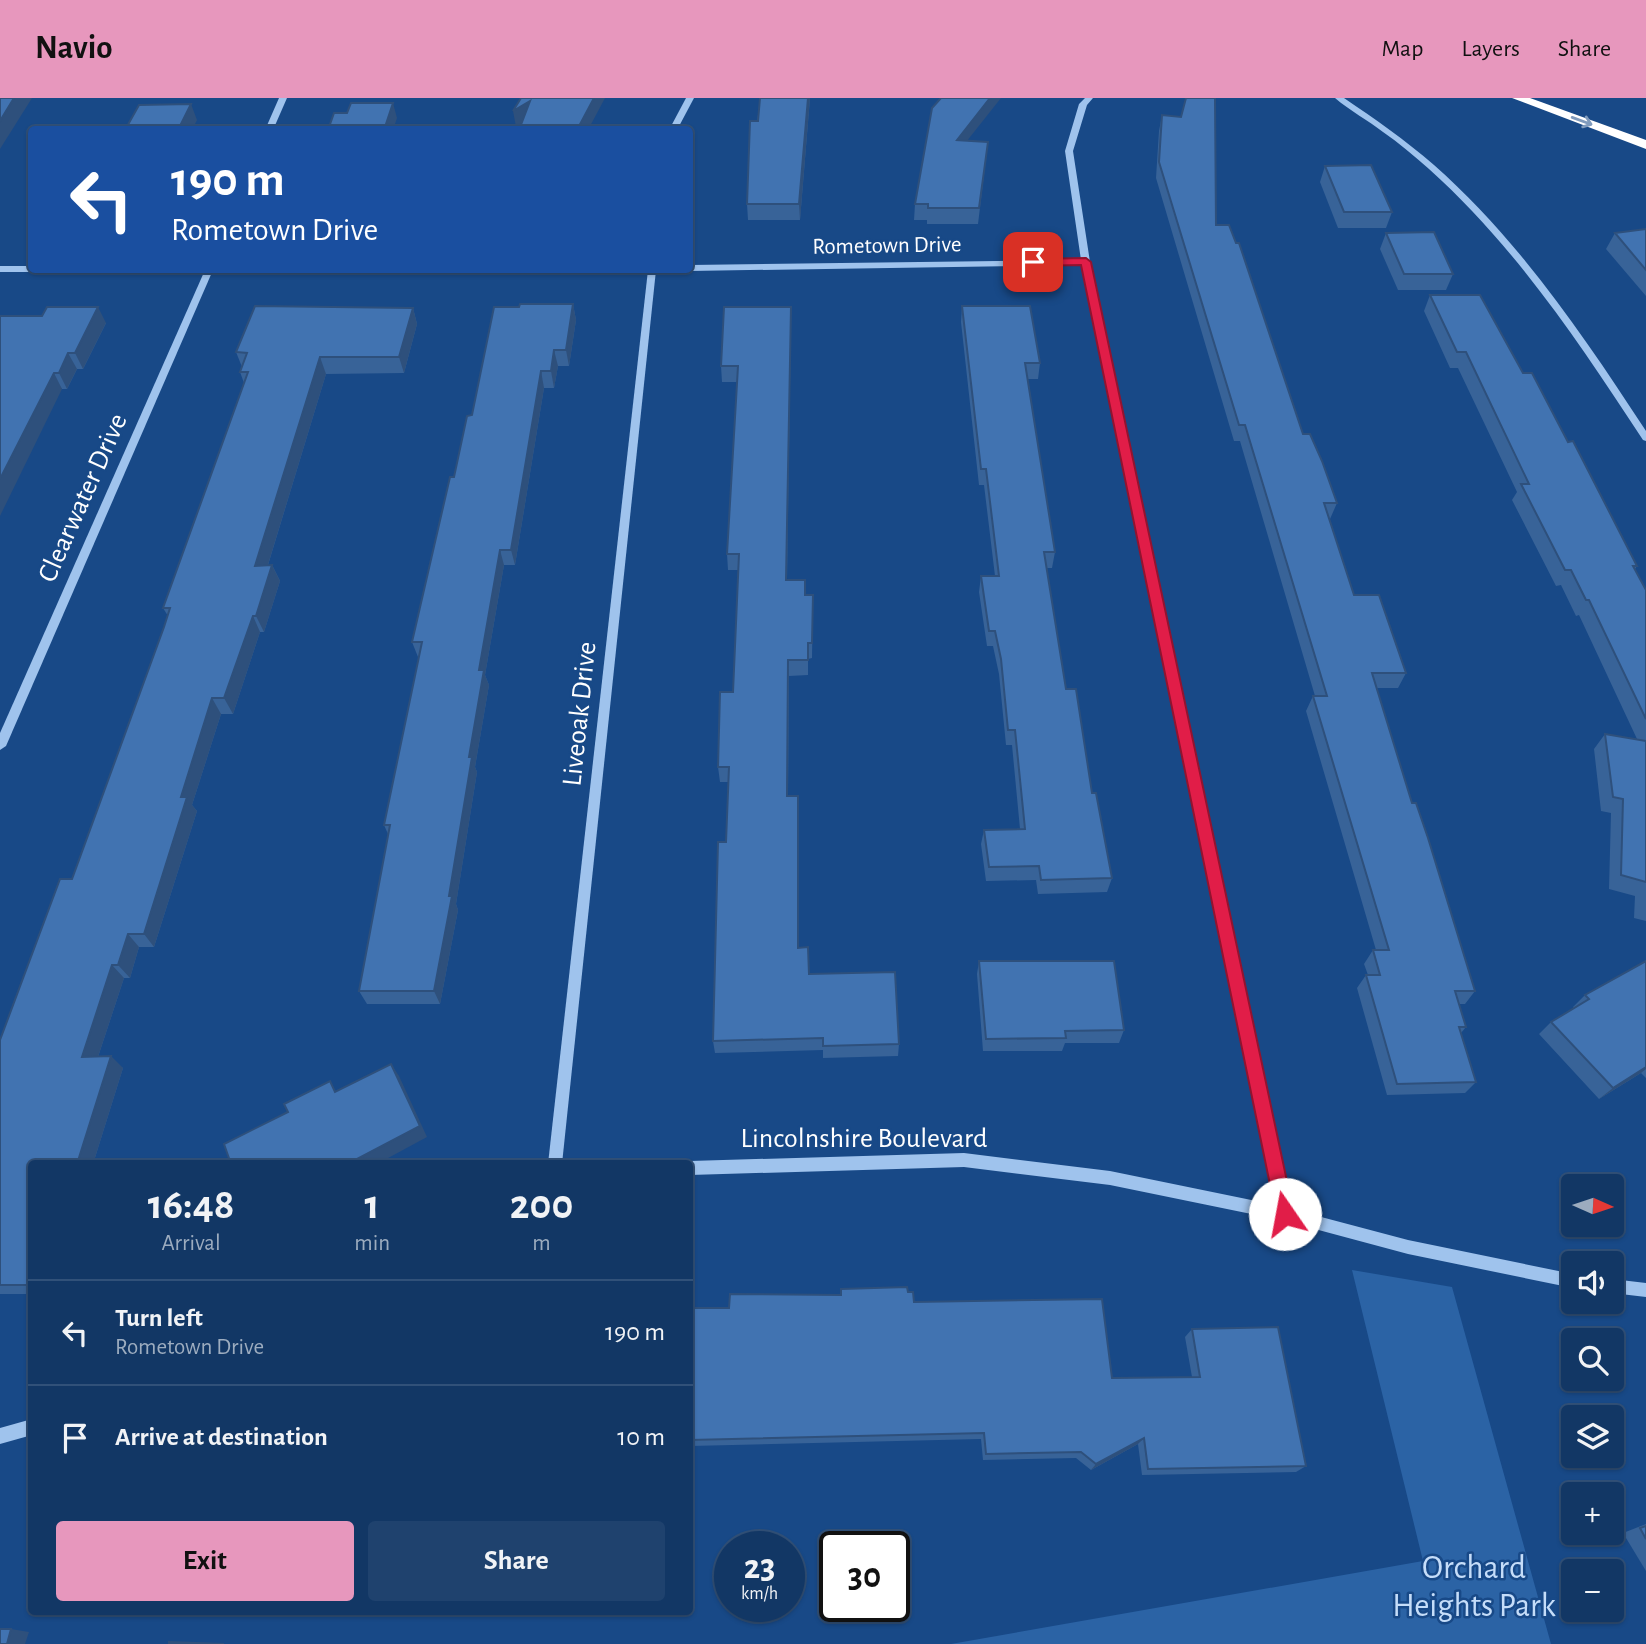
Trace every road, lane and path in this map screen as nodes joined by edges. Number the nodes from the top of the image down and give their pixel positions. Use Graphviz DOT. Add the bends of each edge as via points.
graph roads {
  1 [pos="283,98"];
  2 [pos="690,98"];
  3 [pos="1089,98"];
  4 [pos="1339,98"];
  5 [pos="1518,98"];
  6 [pos="271,126"];
  7 [pos="675,126"];
  8 [pos="1646,145"];
  9 [pos="1086,262"];
  10 [pos="693,268"];
  11 [pos="28,269"];
  12 [pos="0,270"];
  13 [pos="208,273"];
  14 [pos="652,273"];
  15 [pos="1646,438"];
  16 [pos="0,746"];
  17 [pos="555,1160"];
  18 [pos="693,1168"];
  19 [pos="1285,1214"];
  20 [pos="1561,1279"];
  21 [pos="1624,1287"];
  22 [pos="1646,1290"];
  23 [pos="28,1428"];
  24 [pos="0,1436"];
  1 -- 6 [label="street"];
  2 -- 7 [label="street"];
  3 -- 9 [label="street" via="1069,151"];
  4 -- 15 [label="street" via="1428,162 1537,278"];
  5 -- 8 [label="highway, one-way"];
  9 -- 10 [label="street, Rometown Drive"];
  9 -- 19 [label="street"];
  11 -- 12 [label="street"];
  13 -- 16 [label="street, Clearwater Drive"];
  14 -- 17 [label="street, Liveoak Drive"];
  18 -- 19 [label="street, Lincolnshire Boulevard" via="964,1160 1110,1178"];
  19 -- 20 [label="street, Lincolnshire Boulevard" via="1408,1247"];
  21 -- 22 [label="street"];
  23 -- 24 [label="street"];
}
